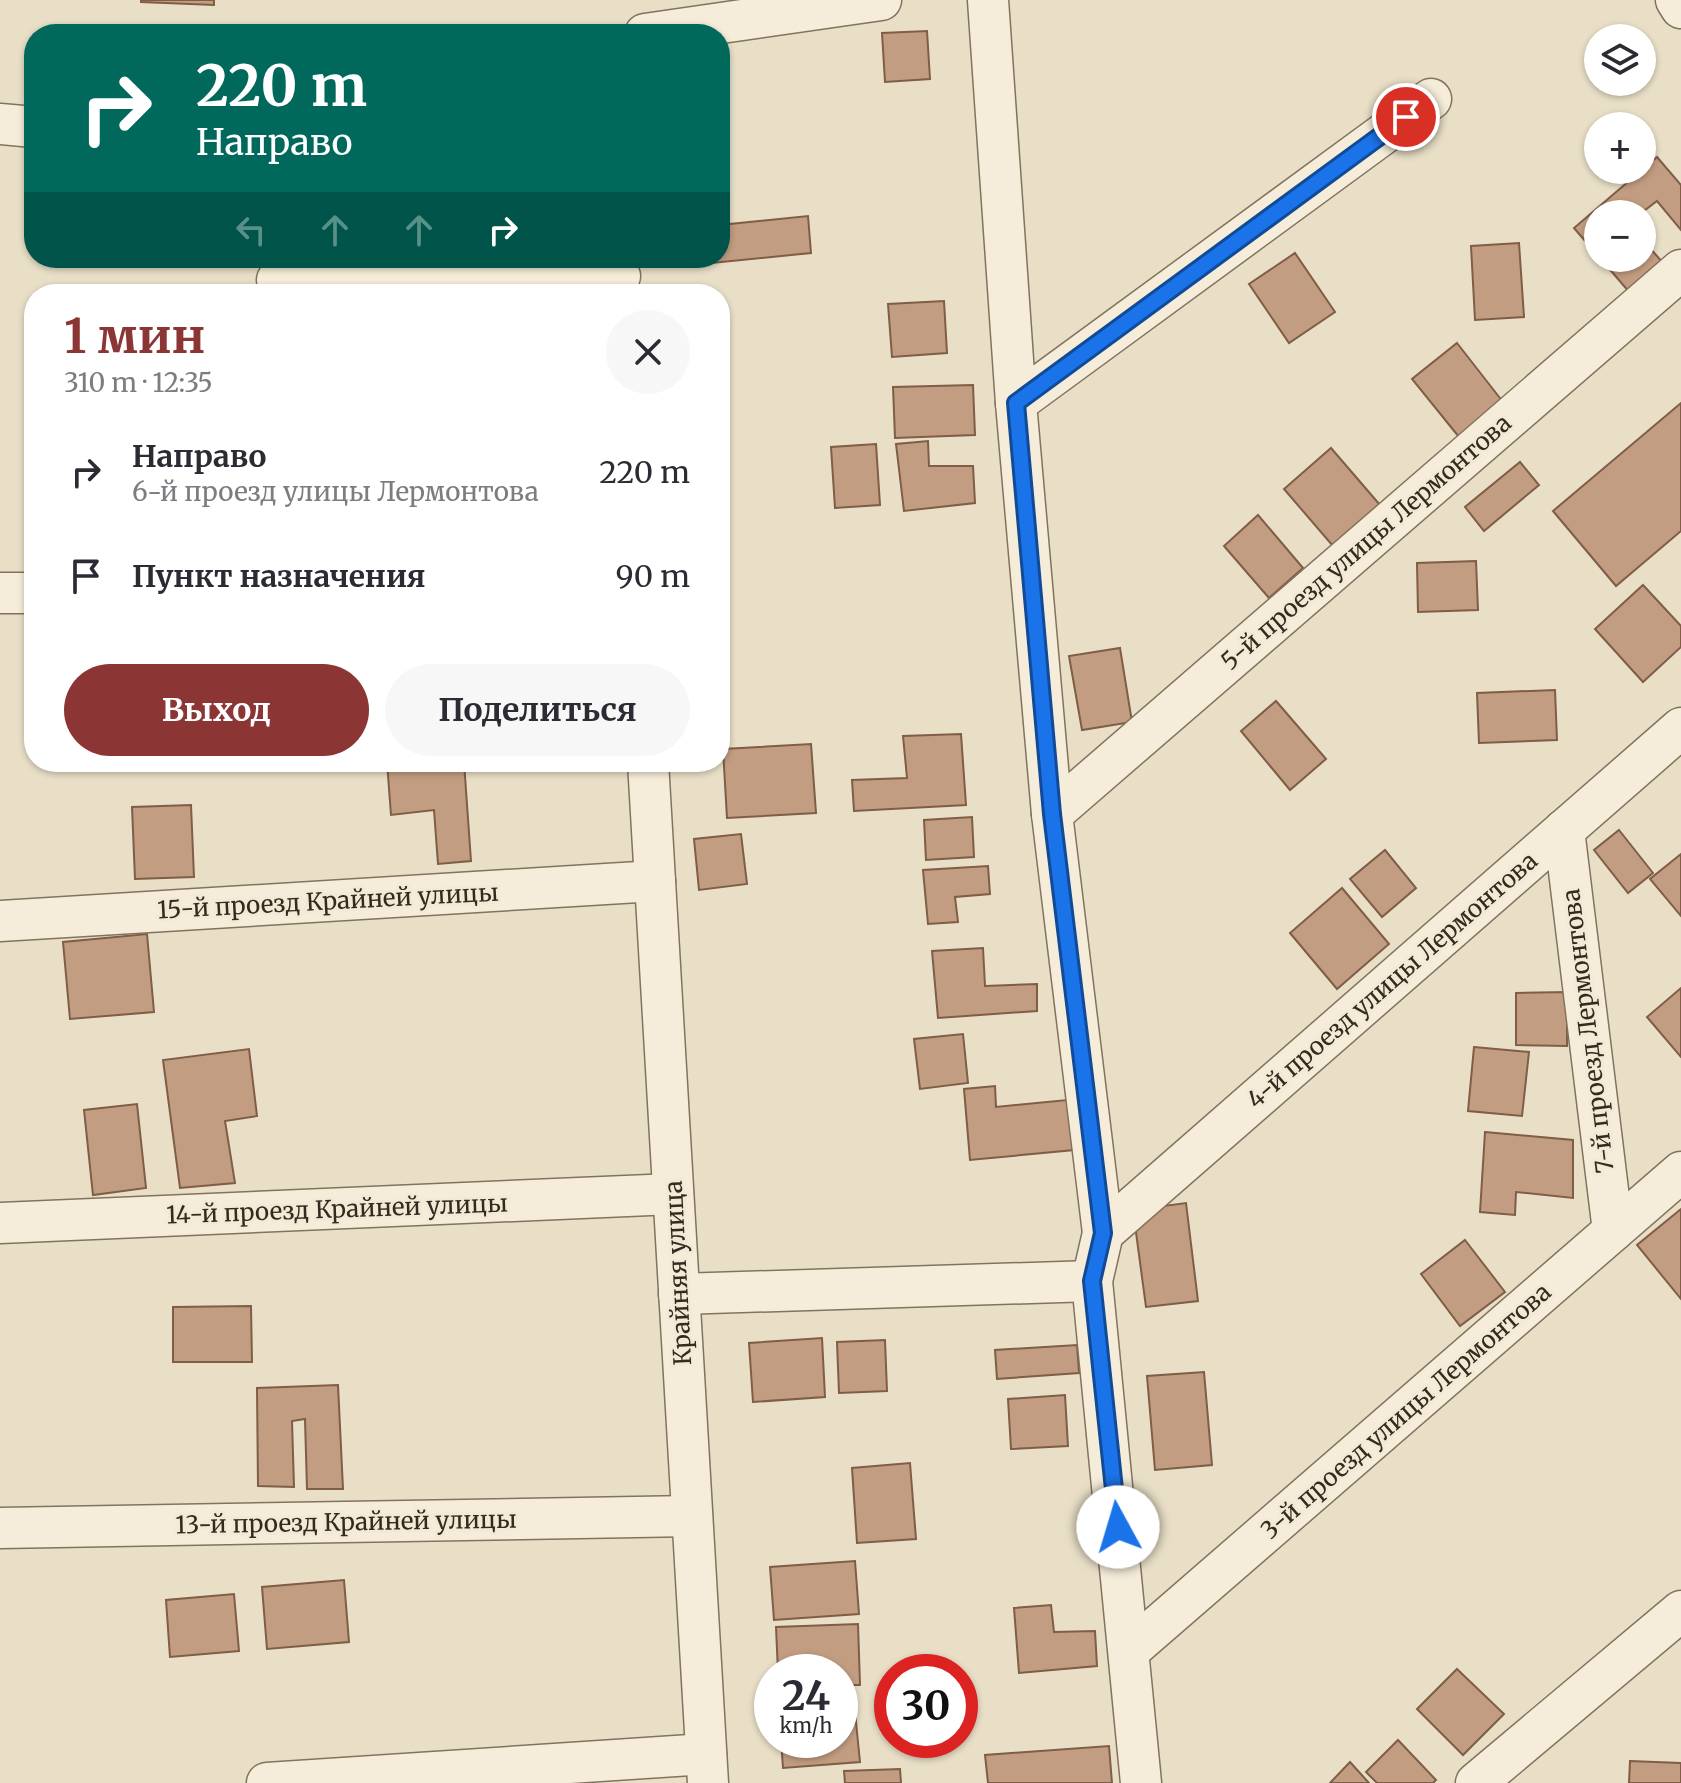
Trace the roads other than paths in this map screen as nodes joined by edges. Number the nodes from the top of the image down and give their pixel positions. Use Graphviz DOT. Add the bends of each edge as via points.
graph roads {
  1 [pos="881,0"];
  2 [pos="988,0"];
  3 [pos="1676,0"];
  4 [pos="1681,8"];
  5 [pos="714,24"];
  6 [pos="1431,99"];
  7 [pos="0,124"];
  8 [pos="24,126"];
  9 [pos="1681,270"];
  10 [pos="620,276"];
  11 [pos="277,280"];
  12 [pos="1016,403"];
  13 [pos="0,593"];
  14 [pos="24,593"];
  15 [pos="1681,728"];
  16 [pos="649,772"];
  17 [pos="1052,814"];
  18 [pos="1564,830"];
  19 [pos="655,881"];
  20 [pos="0,921"];
  21 [pos="1681,1172"];
  22 [pos="673,1194"];
  23 [pos="0,1223"];
  24 [pos="1613,1231"];
  25 [pos="1103,1233"];
  26 [pos="1092,1281"];
  27 [pos="679,1294"];
  28 [pos="692,1516"];
  29 [pos="0,1528"];
  30 [pos="1681,1611"];
  31 [pos="1130,1650"];
  32 [pos="707,1768"];
  33 [pos="267,1783"];
  34 [pos="1141,1783"];
  35 [pos="1476,1783"];
  1 -- 5 [label="street"];
  2 -- 12 [label="street"];
  3 -- 4 [label="street"];
  6 -- 12 [label="street"];
  7 -- 8 [label="street"];
  9 -- 17 [label="street, 5-й проезд улицы Лермонтова"];
  10 -- 11 [label="street"];
  12 -- 17 [label="street"];
  13 -- 14 [label="street"];
  15 -- 18 [label="street, 4-й проезд улицы Лермонтова"];
  16 -- 19 [label="street, Крайняя улица"];
  17 -- 25 [label="street"];
  18 -- 24 [label="street, 7-й проезд Лермонтова"];
  18 -- 25 [label="street, 4-й проезд улицы Лермонтова"];
  19 -- 20 [label="street, 15-й проезд Крайней улицы"];
  19 -- 22 [label="street, Крайняя улица"];
  21 -- 24 [label="street, 3-й проезд улицы Лермонтова"];
  22 -- 23 [label="street, 14-й проезд Крайней улицы"];
  22 -- 27 [label="street, Крайняя улица"];
  24 -- 31 [label="street, 3-й проезд улицы Лермонтова"];
  25 -- 26 [label="street"];
  26 -- 27 [label="street"];
  26 -- 31 [label="street"];
  27 -- 28 [label="street, Крайняя улица"];
  28 -- 29 [label="street, 13-й проезд Крайней улицы"];
  28 -- 32 [label="street, Крайняя улица"];
  30 -- 35 [label="street"];
  31 -- 34 [label="street"];
  32 -- 33 [label="street"];
}
